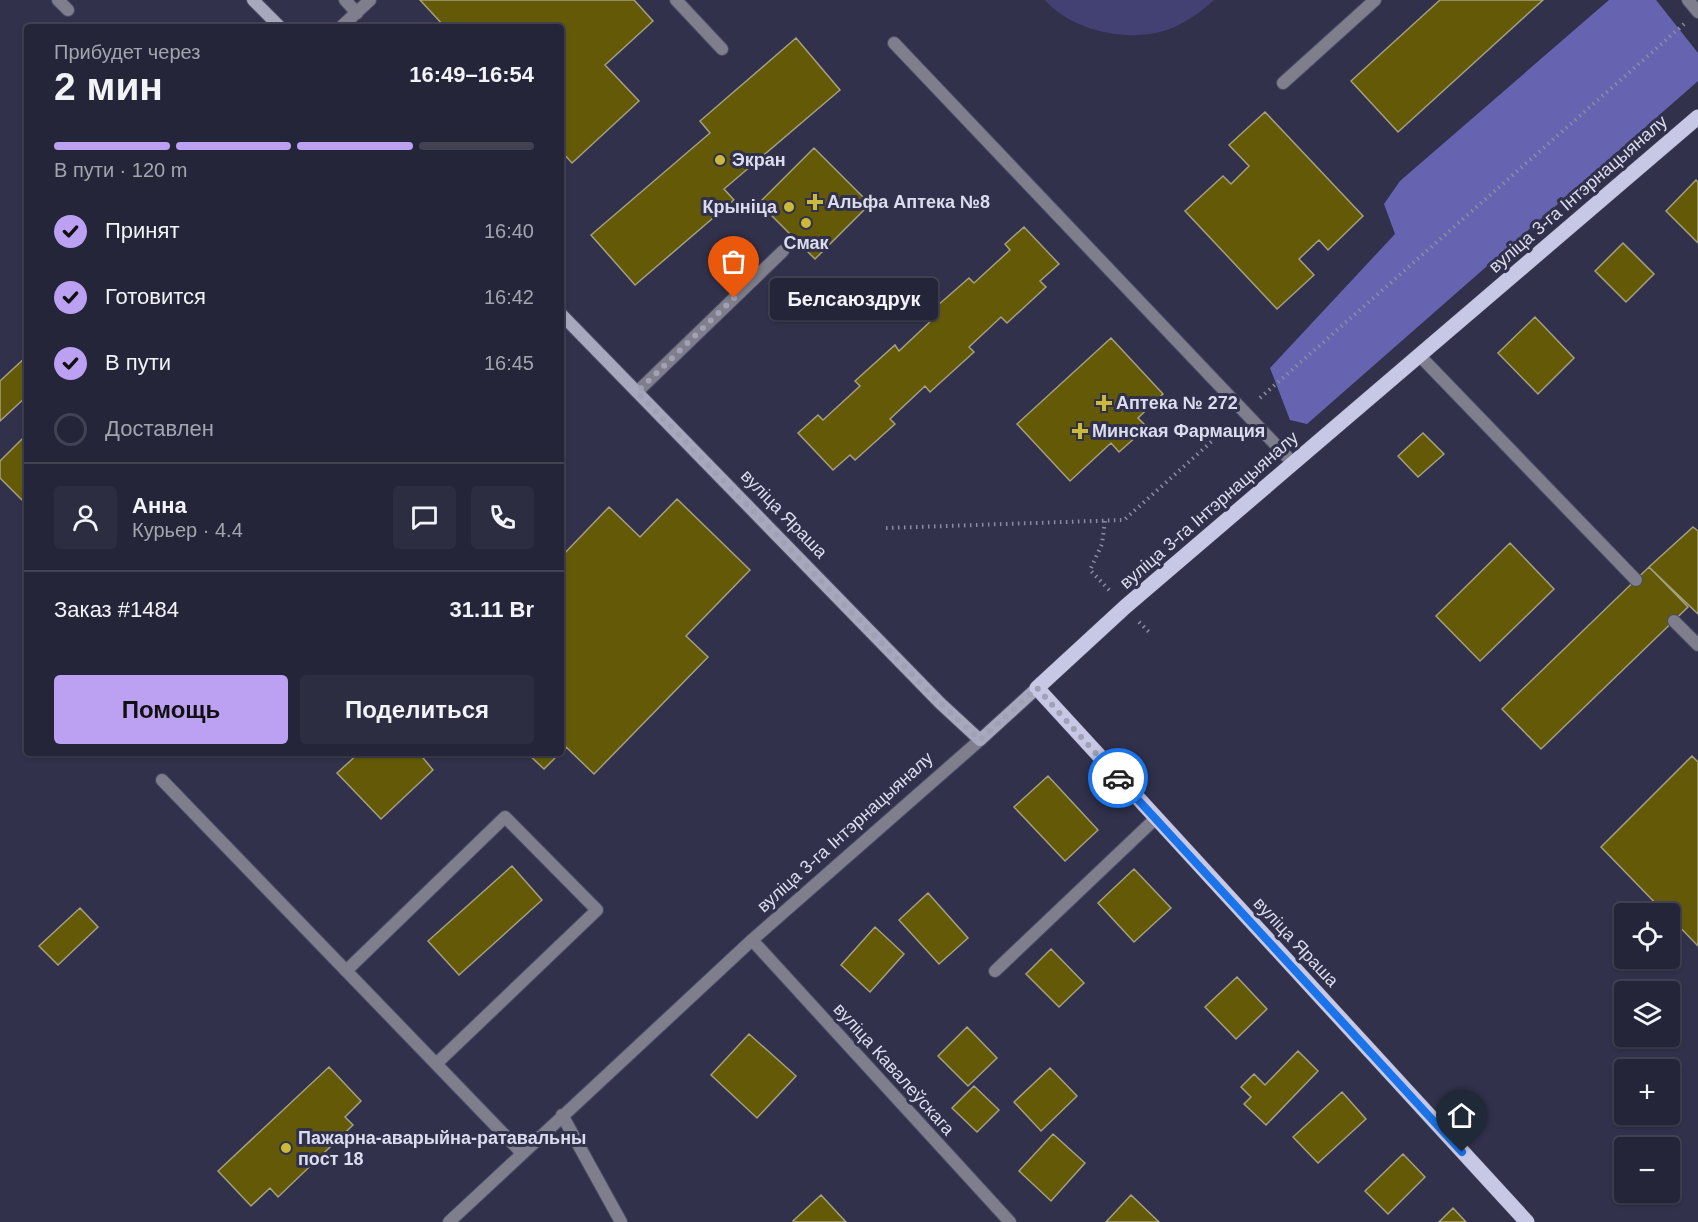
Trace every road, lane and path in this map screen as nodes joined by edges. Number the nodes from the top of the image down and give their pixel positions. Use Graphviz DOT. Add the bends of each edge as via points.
graph roads {
  1 [pos="58,0"];
  2 [pos="253,0"];
  3 [pos="345,0"];
  4 [pos="370,0"];
  5 [pos="676,0"];
  6 [pos="1375,0"];
  7 [pos="1688,0"];
  8 [pos="68,10"];
  9 [pos="1698,12"];
  10 [pos="357,13"];
  11 [pos="277,24"];
  12 [pos="344,24"];
  13 [pos="894,44"];
  14 [pos="722,49"];
  15 [pos="1283,83"];
  16 [pos="1698,117"];
  17 [pos="783,251"];
  18 [pos="564,317"];
  19 [pos="1419,355"];
  20 [pos="637,392"];
  21 [pos="1245,412"];
  22 [pos="1293,463"];
  23 [pos="1105,520"];
  24 [pos="886,528"];
  25 [pos="1636,580"];
  26 [pos="1125,607"];
  27 [pos="1674,621"];
  28 [pos="1151,634"];
  29 [pos="1698,645"];
  30 [pos="1037,688"];
  31 [pos="980,740"];
  32 [pos="162,780"];
  33 [pos="1155,819"];
  34 [pos="752,940"];
  35 [pos="346,971"];
  36 [pos="995,971"];
  37 [pos="436,1064"];
  38 [pos="562,1115"];
  39 [pos="522,1153"];
  40 [pos="449,1222"];
  41 [pos="621,1222"];
  42 [pos="1010,1222"];
  43 [pos="1527,1222"];
  1 -- 8 [label="street"];
  2 -- 11 [label="street"];
  3 -- 10 [label="street"];
  4 -- 10 [label="street"];
  5 -- 14 [label="street"];
  6 -- 15 [label="street"];
  7 -- 9 [label="street"];
  9 -- 21 [label="path"];
  10 -- 12 [label="street"];
  13 -- 21 [label="street"];
  16 -- 19 [label="main road, вуліца 3-га Інтэрнацыяналу"];
  17 -- 20 [label="street"];
  18 -- 20 [label="street, вуліца Яраша"];
  19 -- 22 [label="main road, вуліца 3-га Інтэрнацыяналу"];
  19 -- 25 [label="street"];
  20 -- 31 [label="street, вуліца Яраша"];
  21 -- 22 [label="street"];
  21 -- 23 [label="path" via="1124,520"];
  22 -- 26 [label="main road, вуліца 3-га Інтэрнацыяналу"];
  23 -- 24 [label="path"];
  23 -- 26 [label="path" via="1102,544 1090,570"];
  26 -- 28 [label="path"];
  26 -- 30 [label="main road, вуліца 3-га Інтэрнацыяналу"];
  27 -- 29 [label="street"];
  30 -- 31 [label="street, вуліца 3-га Інтэрнацыяналу"];
  30 -- 33 [label="main road, вуліца Яраша"];
  31 -- 34 [label="street, вуліца 3-га Інтэрнацыяналу"];
  32 -- 35 [label="street"];
  33 -- 36 [label="street"];
  33 -- 43 [label="main road, вуліца Яраша"];
  34 -- 38 [label="street, вуліца 3-га Інтэрнацыяналу"];
  34 -- 42 [label="street, вуліца Кавалеўскага"];
  35 -- 37 [label="street"];
  35 -- 37 [label="street" via="506,817 597,910"];
  37 -- 39 [label="street"];
  38 -- 39 [label="street, вуліца 3-га Інтэрнацыяналу"];
  38 -- 41 [label="street"];
  39 -- 40 [label="street, вуліца 3-га Інтэрнацыяналу"];
}
